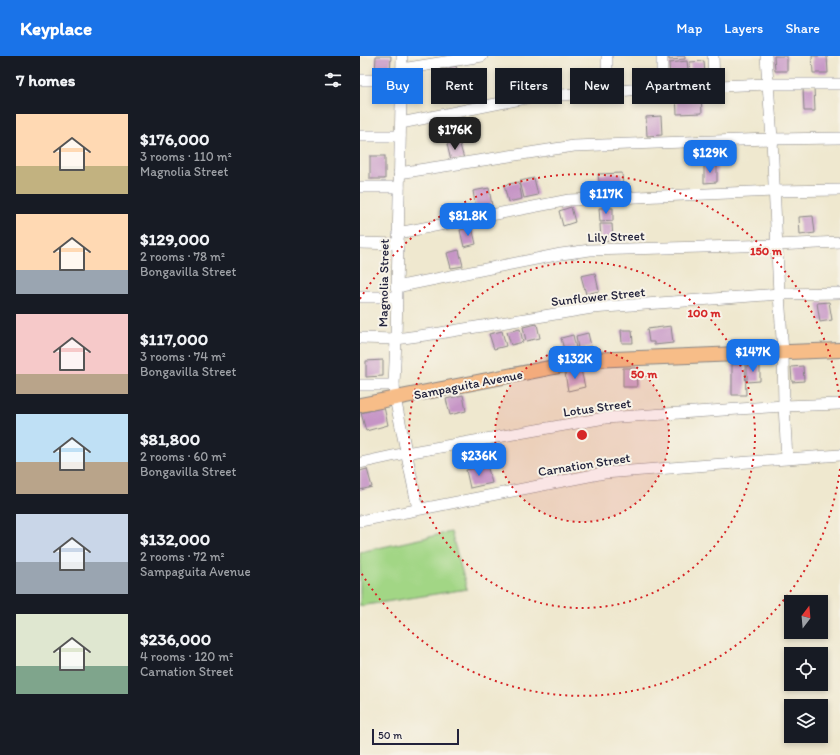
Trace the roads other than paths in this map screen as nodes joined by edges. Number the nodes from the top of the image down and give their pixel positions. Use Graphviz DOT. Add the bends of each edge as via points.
graph roads {
  1 [pos="402,56"];
  2 [pos="482,56"];
  3 [pos="607,56"];
  4 [pos="662,56"];
  5 [pos="713,56"];
  6 [pos="766,56"];
  7 [pos="402,68"];
  8 [pos="408,68"];
  9 [pos="607,68"];
  10 [pos="662,68"];
  11 [pos="713,68"];
  12 [pos="360,80"];
  13 [pos="372,80"];
  14 [pos="769,84"];
  15 [pos="840,84"];
  16 [pos="725,86"];
  17 [pos="570,94"];
  18 [pos="401,104"];
  19 [pos="401,123"];
  20 [pos="360,136"];
  21 [pos="400,136"];
  22 [pos="840,138"];
  23 [pos="772,139"];
  24 [pos="399,173"];
  25 [pos="360,187"];
  26 [pos="399,187"];
  27 [pos="840,190"];
  28 [pos="774,191"];
  29 [pos="398,239"];
  30 [pos="840,242"];
  31 [pos="360,243"];
  32 [pos="776,245"];
  33 [pos="396,292"];
  34 [pos="840,293"];
  35 [pos="779,294"];
  36 [pos="360,297"];
  37 [pos="360,338"];
  38 [pos="396,338"];
  39 [pos="840,350"];
  40 [pos="783,353"];
  41 [pos="360,385"];
  42 [pos="394,391"];
  43 [pos="840,404"];
  44 [pos="360,405"];
  45 [pos="784,406"];
  46 [pos="406,454"];
  47 [pos="840,455"];
  48 [pos="787,458"];
  49 [pos="360,463"];
  50 [pos="418,509"];
  51 [pos="360,521"];
  1 -- 7 [label="street, Magnolia Street"];
  2 -- 8 [label="street"];
  3 -- 9 [label="street"];
  4 -- 10 [label="street"];
  5 -- 11 [label="street"];
  6 -- 14 [label="street"];
  12 -- 13 [label="street"];
  14 -- 15 [label="street"];
  14 -- 16 [label="street"];
  14 -- 23 [label="street"];
  17 -- 19 [label="street" via="531,97"];
  18 -- 19 [label="street, Magnolia Street"];
  19 -- 21 [label="street, Magnolia Street"];
  20 -- 21 [label="street"];
  21 -- 24 [label="street, Magnolia Street"];
  22 -- 23 [label="street"];
  23 -- 24 [label="street" via="574,146"];
  23 -- 28 [label="street"];
  24 -- 26 [label="street, Magnolia Street"];
  25 -- 26 [label="street"];
  26 -- 29 [label="street, Magnolia Street"];
  27 -- 28 [label="street"];
  28 -- 29 [label="street" via="569,200"];
  28 -- 32 [label="street"];
  29 -- 31 [label="street"];
  29 -- 33 [label="street, Magnolia Street"];
  30 -- 32 [label="street, Lily Street"];
  32 -- 33 [label="street, Lily Street" via="590,250 561,254"];
  32 -- 35 [label="street"];
  33 -- 36 [label="street, Lily Street"];
  33 -- 38 [label="street, Magnolia Street"];
  34 -- 35 [label="street, Sunflower Street"];
  35 -- 38 [label="street, Sunflower Street" via="592,308"];
  35 -- 40 [label="street"];
  37 -- 38 [label="street, Sunflower Street"];
  38 -- 42 [label="street, Magnolia Street"];
  39 -- 40 [label="main road, Sampaguita Avenue"];
  40 -- 42 [label="main road, Sampaguita Avenue" via="590,360"];
  40 -- 45 [label="street"];
  41 -- 42 [label="street"];
  42 -- 44 [label="main road, Sampaguita Avenue"];
  42 -- 46 [label="street, Magnolia Street"];
  43 -- 45 [label="street, Lotus Street"];
  45 -- 46 [label="street, Lotus Street" via="605,418"];
  45 -- 48 [label="street"];
  46 -- 49 [label="street, Lotus Street"];
  46 -- 50 [label="street, Magnolia Street"];
  47 -- 48 [label="street, Carnation Street"];
  48 -- 50 [label="street, Carnation Street" via="604,473"];
  50 -- 51 [label="street, Carnation Street"];
}
